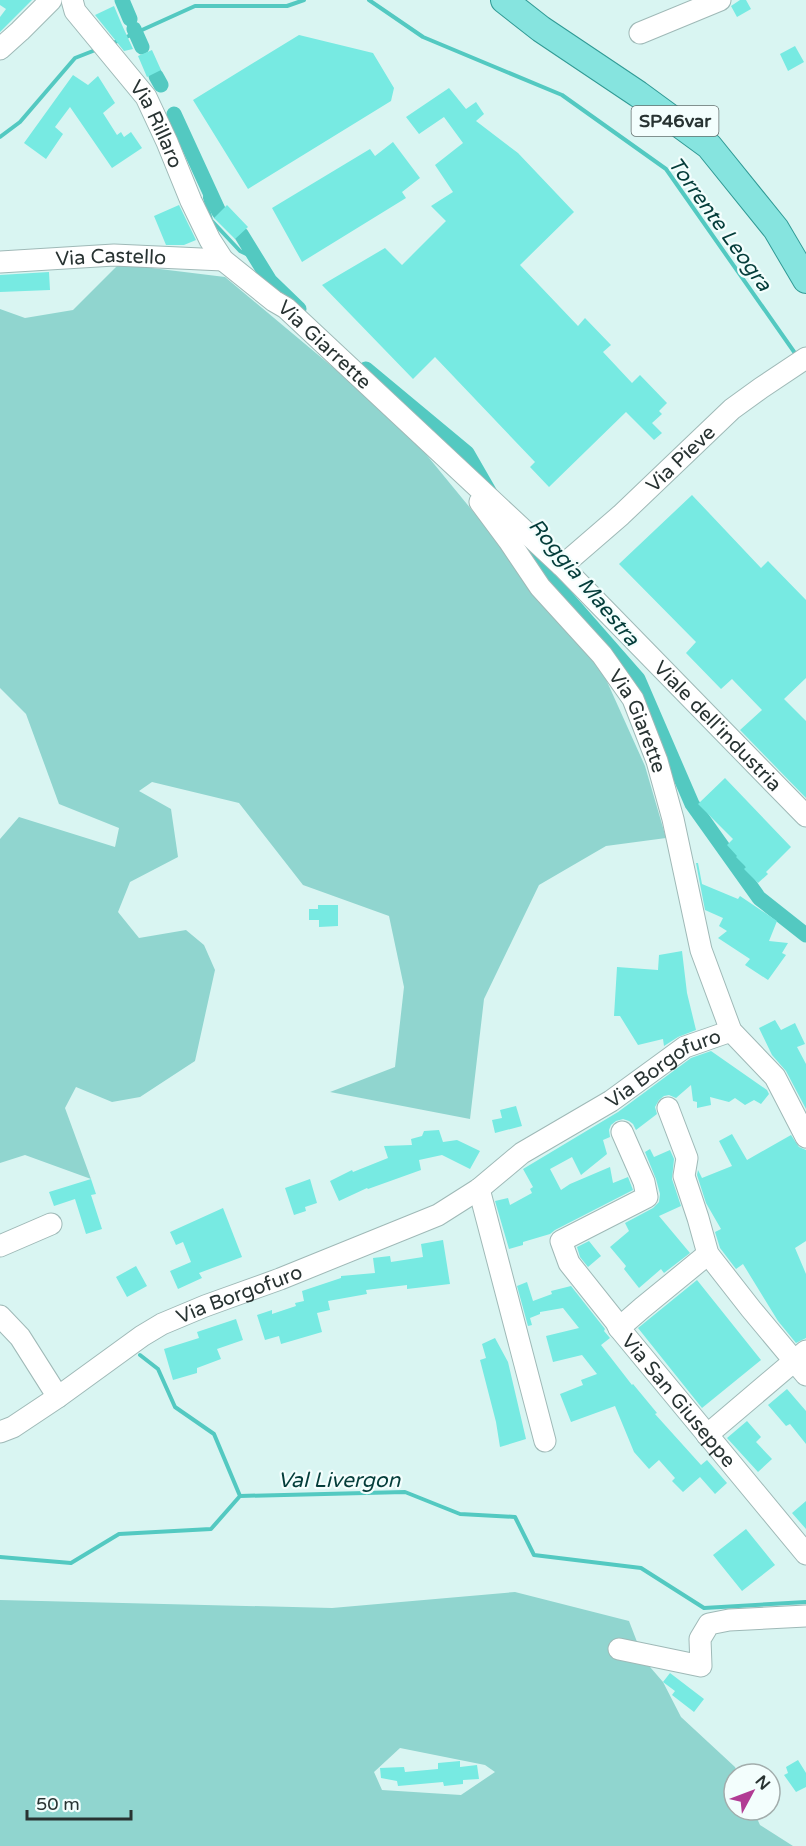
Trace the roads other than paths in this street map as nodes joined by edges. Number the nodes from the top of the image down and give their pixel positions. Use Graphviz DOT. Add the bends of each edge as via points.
graph roads {
  1 [pos="51,0"];
  2 [pos="72,0"];
  3 [pos="504,0"];
  4 [pos="720,0"];
  5 [pos="640,33"];
  6 [pos="0,49"];
  7 [pos="223,260"];
  8 [pos="0,262"];
  9 [pos="806,280"];
  10 [pos="806,358"];
  11 [pos="423,436"];
  12 [pos="447,459"];
  13 [pos="562,566"];
  14 [pos="806,816"];
  15 [pos="730,1031"];
  16 [pos="668,1108"];
  17 [pos="622,1132"];
  18 [pos="806,1137"];
  19 [pos="479,1189"];
  20 [pos="51,1224"];
  21 [pos="0,1246"];
  22 [pos="708,1254"];
  23 [pos="0,1316"];
  24 [pos="620,1328"];
  25 [pos="802,1362"];
  26 [pos="58,1397"];
  27 [pos="7,1429"];
  28 [pos="707,1435"];
  29 [pos="545,1440"];
  30 [pos="806,1554"];
  31 [pos="806,1616"];
  32 [pos="619,1649"];
  1 -- 6 [label="street"];
  2 -- 7 [label="street, Via Rillaro" via="75,11 146,97 191,201"];
  3 -- 9 [label="main road, SP46var" via="709,146 776,229"];
  4 -- 5 [label="street"];
  7 -- 8 [label="street, Via Castello" via="114,255"];
  7 -- 11 [label="street, Via Giarrette" via="286,308"];
  10 -- 13 [label="street, Via Pieve" via="732,409"];
  11 -- 12 [label="street, Viale dell'industria"];
  12 -- 13 [label="street, Viale dell'industria"];
  12 -- 15 [label="street, Via Giarette" via="540,587 602,655 633,699 657,761 701,950"];
  13 -- 14 [label="street, Viale dell'industria"];
  15 -- 18 [label="street" via="776,1077"];
  15 -- 19 [label="street, Via Borgofuro" via="685,1047 611,1101 522,1153"];
  16 -- 22 [label="street" via="687,1158 684,1176"];
  17 -- 24 [label="street, Via San Giuseppe" via="647,1197 561,1241 569,1263"];
  19 -- 26 [label="street, Via Borgofuro" via="438,1215 162,1324"];
  19 -- 29 [label="street"];
  20 -- 21 [label="street"];
  22 -- 24 [label="street"];
  22 -- 25 [label="street"];
  23 -- 26 [label="street" via="20,1337"];
  24 -- 28 [label="street, Via San Giuseppe"];
  25 -- 28 [label="street"];
  26 -- 27 [label="street, Via Borgofuro"];
  28 -- 30 [label="street, Via San Giuseppe"];
  31 -- 32 [label="street" via="709,1624 700,1639 701,1665"];
}
